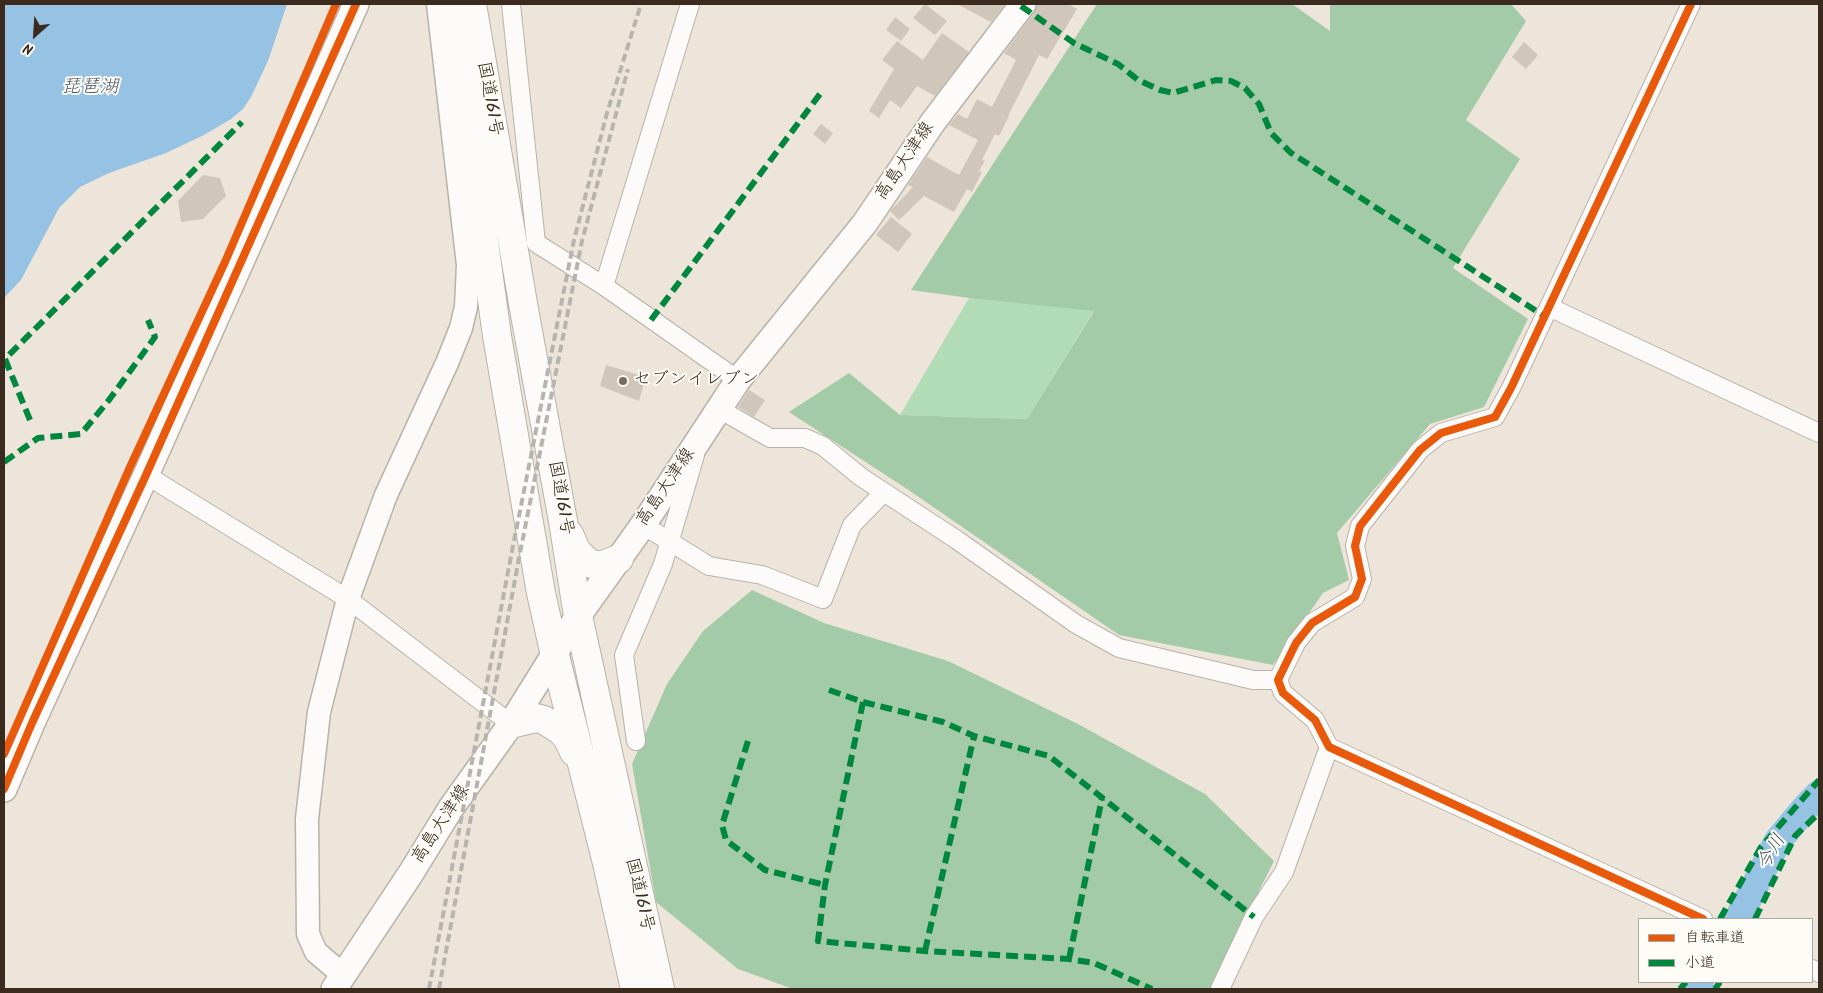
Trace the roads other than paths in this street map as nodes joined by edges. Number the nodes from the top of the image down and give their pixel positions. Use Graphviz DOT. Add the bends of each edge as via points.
graph roads {
  1 [pos="356,4"];
  2 [pos="438,4"];
  3 [pos="457,4"];
  4 [pos="472,4"];
  5 [pos="511,4"];
  6 [pos="690,4"];
  7 [pos="1023,4"];
  8 [pos="1691,4"];
  9 [pos="604,286"];
  10 [pos="1548,307"];
  11 [pos="738,380"];
  12 [pos="719,409"];
  13 [pos="1819,433"];
  14 [pos="696,446"];
  15 [pos="146,476"];
  16 [pos="884,492"];
  17 [pos="564,521"];
  18 [pos="643,525"];
  19 [pos="670,541"];
  20 [pos="537,568"];
  21 [pos="612,569"];
  22 [pos="575,589"];
  23 [pos="348,600"];
  24 [pos="564,651"];
  25 [pos="1278,680"];
  26 [pos="511,724"];
  27 [pos="636,741"];
  28 [pos="1329,747"];
  29 [pos="4,789"];
  30 [pos="590,798"];
  31 [pos="607,862"];
  32 [pos="1701,918"];
  33 [pos="338,982"];
  34 [pos="635,989"];
  35 [pos="660,989"];
  36 [pos="1220,989"];
  1 -- 15 [label="main road"];
  2 -- 23 [label="street" via="468,265 466,306 447,363 386,495"];
  3 -- 20 [label="highway, 国道161号" via="460,54 497,336"];
  4 -- 17 [label="highway, 国道161号"];
  5 -- 9 [label="street" via="536,243"];
  6 -- 9 [label="street"];
  7 -- 11 [label="main road, 高島大津線" via="933,122 865,223"];
  8 -- 10 [label="street"];
  9 -- 11 [label="street"];
  10 -- 13 [label="street"];
  10 -- 25 [label="street" via="1495,417 1441,433 1420,450 1360,526 1355,546 1362,579 1355,597 1312,622 1296,643"];
  11 -- 12 [label="main road, 高島大津線"];
  12 -- 14 [label="main road, 高島大津線"];
  12 -- 16 [label="street" via="770,438 805,438 824,446"];
  14 -- 18 [label="main road, 高島大津線"];
  14 -- 19 [label="street" via="695,460"];
  15 -- 23 [label="street"];
  15 -- 29 [label="main road"];
  16 -- 19 [label="street" via="852,525 823,599 762,575 709,566"];
  16 -- 25 [label="street" via="1076,624 1119,648 1253,680"];
  17 -- 21 [label="highway" via="577,552 594,565"];
  17 -- 22 [label="highway, 国道161号"];
  18 -- 19 [label="street"];
  18 -- 21 [label="main road, 高島大津線"];
  19 -- 27 [label="street" via="624,655"];
  20 -- 22 [label="highway" via="564,587"];
  20 -- 24 [label="highway, 国道161号"];
  21 -- 22 [label="highway" via="595,584"];
  21 -- 24 [label="main road, 高島大津線"];
  22 -- 24 [label="highway, 国道161号"];
  23 -- 26 [label="street"];
  23 -- 33 [label="street" via="319,712 307,819 308,934 316,952"];
  24 -- 26 [label="main road, 高島大津線"];
  24 -- 30 [label="highway, 国道161号"];
  24 -- 31 [label="highway" via="604,823"];
  24 -- 35 [label="highway, 国道161号"];
  25 -- 28 [label="street" via="1283,693 1315,720"];
  26 -- 30 [label="highway" via="536,718 560,730 573,750"];
  26 -- 33 [label="main road, 高島大津線" via="451,808"];
  28 -- 32 [label="street"];
  28 -- 36 [label="street" via="1284,872 1254,917"];
  30 -- 31 [label="highway, 国道161号"];
  31 -- 34 [label="highway, 国道161号"];
}
